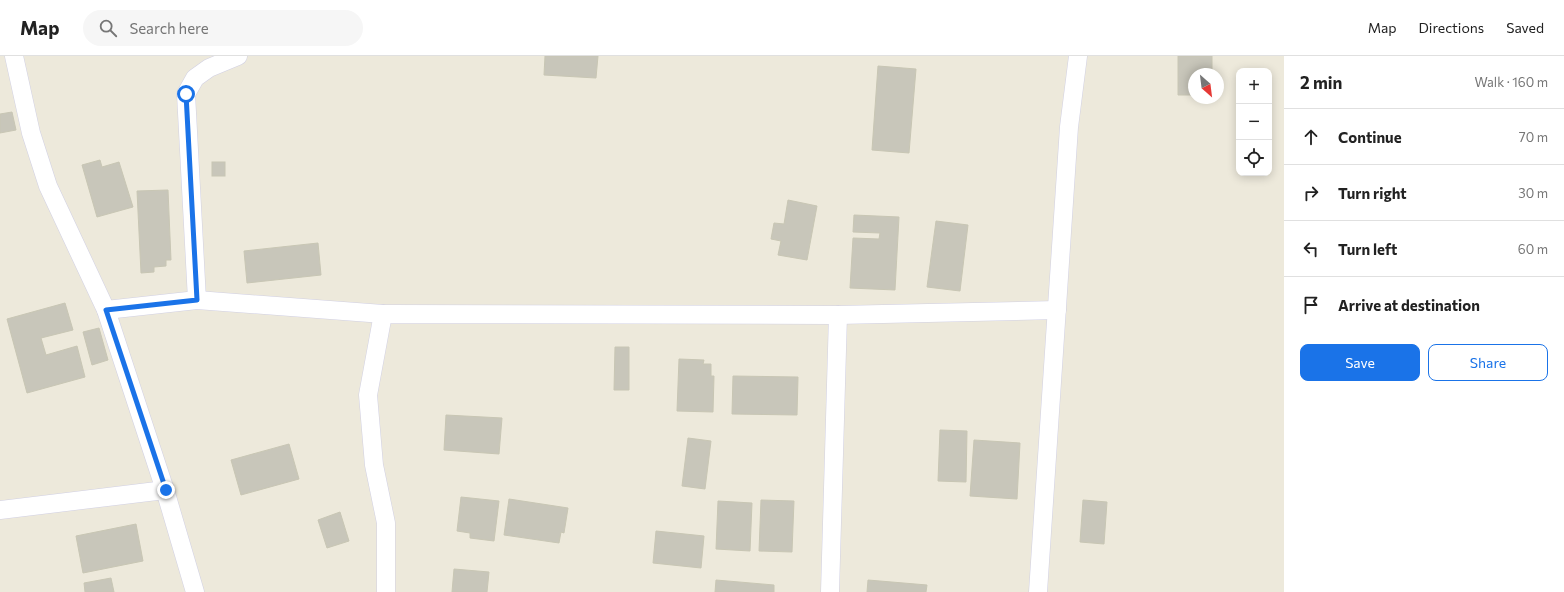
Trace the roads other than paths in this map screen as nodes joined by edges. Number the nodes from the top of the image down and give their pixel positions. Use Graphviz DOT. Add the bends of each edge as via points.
graph roads {
  1 [pos="14,56"];
  2 [pos="238,56"];
  3 [pos="1078,56"];
  4 [pos="197,300"];
  5 [pos="106,310"];
  6 [pos="1057,310"];
  7 [pos="383,314"];
  8 [pos="838,315"];
  9 [pos="166,490"];
  10 [pos="0,510"];
  11 [pos="195,592"];
  12 [pos="386,592"];
  13 [pos="830,592"];
  14 [pos="1038,592"];
  1 -- 5 [label="street" via="31,133 48,186"];
  2 -- 4 [label="street" via="204,71 195,78 186,94"];
  3 -- 6 [label="street" via="1069,127"];
  4 -- 5 [label="street"];
  4 -- 7 [label="street"];
  5 -- 9 [label="street"];
  6 -- 8 [label="street"];
  6 -- 14 [label="street"];
  7 -- 8 [label="street"];
  7 -- 12 [label="street" via="368,395 374,465 386,523"];
  8 -- 13 [label="street"];
  9 -- 10 [label="street"];
  9 -- 11 [label="street"];
}
